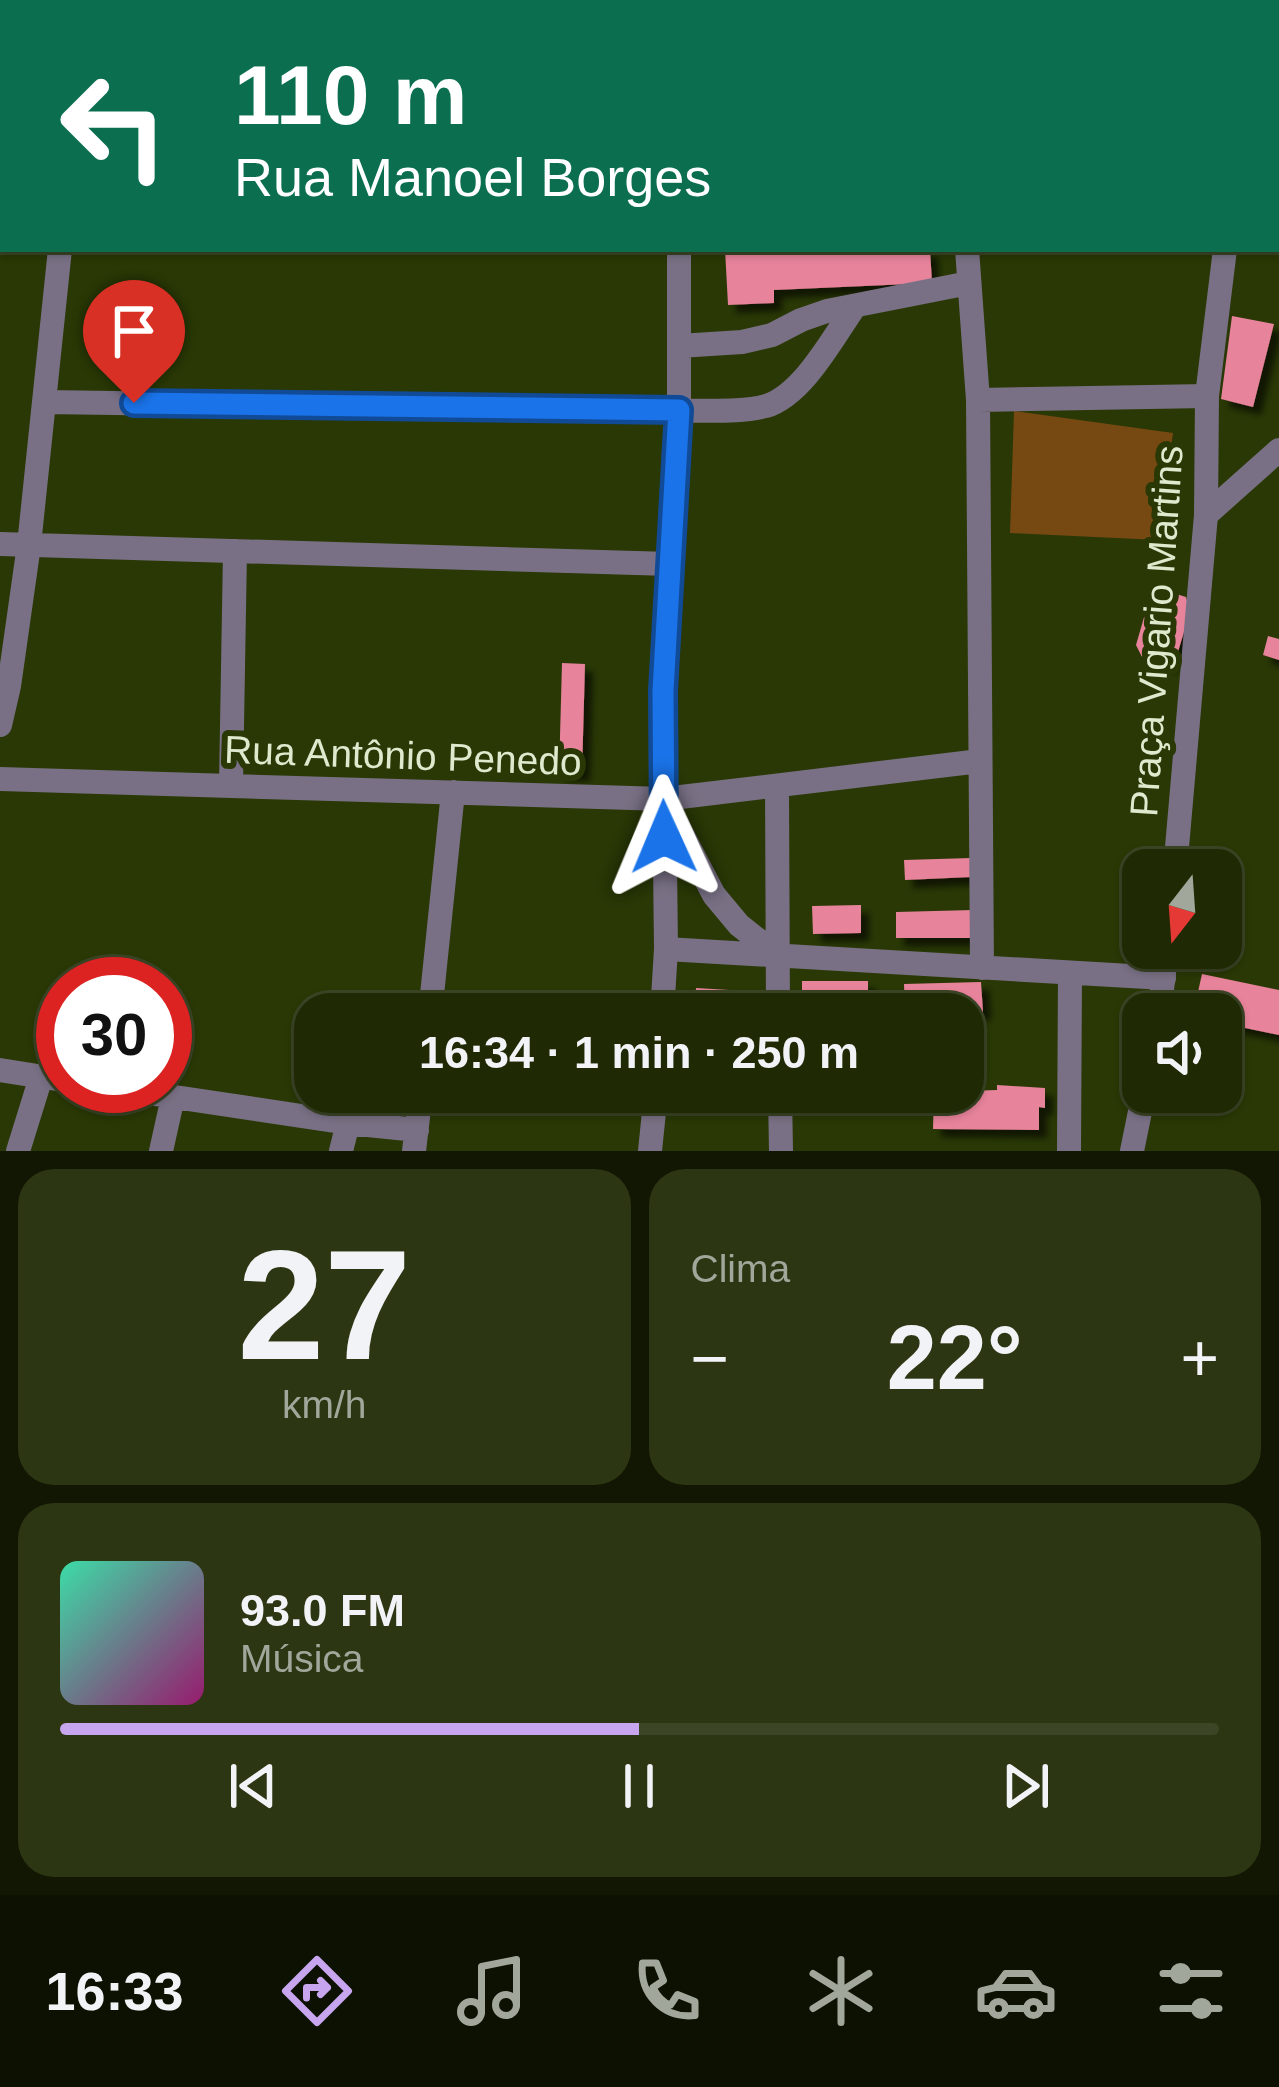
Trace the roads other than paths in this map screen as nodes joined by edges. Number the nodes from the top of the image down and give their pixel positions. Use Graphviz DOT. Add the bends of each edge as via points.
graph roads {
  1 [pos="60,252"];
  2 [pos="680,252"];
  3 [pos="967,252"];
  4 [pos="1225,252"];
  5 [pos="970,283"];
  6 [pos="855,306"];
  7 [pos="679,346"];
  8 [pos="1207,396"];
  9 [pos="978,400"];
  10 [pos="44,402"];
  11 [pos="679,410"];
  12 [pos="1279,450"];
  13 [pos="1206,515"];
  14 [pos="0,544"];
  15 [pos="29,544"];
  16 [pos="235,551"];
  17 [pos="670,564"];
  18 [pos="0,725"];
  19 [pos="980,761"];
  20 [pos="0,779"];
  21 [pos="231,785"];
  22 [pos="778,787"];
  23 [pos="453,792"];
  24 [pos="664,800"];
  25 [pos="1177,849"];
  26 [pos="666,949"];
  27 [pos="777,956"];
  28 [pos="982,968"];
  29 [pos="1165,969"];
  30 [pos="1070,973"];
  31 [pos="1164,978"];
  32 [pos="432,993"];
  33 [pos="663,993"];
  34 [pos="778,993"];
  35 [pos="1162,993"];
  36 [pos="0,1070"];
  37 [pos="36,1076"];
  38 [pos="192,1100"];
  39 [pos="36,1112"];
  40 [pos="169,1113"];
  41 [pos="654,1113"];
  42 [pos="780,1113"];
  43 [pos="1140,1113"];
  44 [pos="348,1123"];
  45 [pos="416,1141"];
  46 [pos="18,1151"];
  47 [pos="161,1151"];
  48 [pos="341,1151"];
  49 [pos="650,1151"];
  50 [pos="781,1151"];
  51 [pos="1069,1151"];
  52 [pos="1132,1151"];
  1 -- 10 [label="street"];
  2 -- 7 [label="street"];
  3 -- 5 [label="street"];
  4 -- 8 [label="street, Praça Vigario Martins"];
  5 -- 6 [label="street"];
  5 -- 9 [label="street"];
  6 -- 7 [label="street" via="742,342"];
  6 -- 11 [label="street" via="804,378 770,405"];
  7 -- 11 [label="street"];
  8 -- 9 [label="street"];
  8 -- 13 [label="street, Praça Vigario Martins"];
  9 -- 19 [label="street"];
  10 -- 11 [label="street"];
  10 -- 15 [label="street"];
  11 -- 17 [label="street"];
  12 -- 13 [label="street"];
  13 -- 25 [label="street, Praça Vigario Martins"];
  14 -- 15 [label="street"];
  15 -- 16 [label="street"];
  15 -- 18 [label="street"];
  16 -- 17 [label="street"];
  16 -- 21 [label="street"];
  17 -- 24 [label="street"];
  19 -- 22 [label="street, Rua Antônio Penedo"];
  19 -- 28 [label="street"];
  20 -- 21 [label="street, Rua Antônio Penedo"];
  21 -- 23 [label="street, Rua Antônio Penedo"];
  22 -- 24 [label="street, Rua Antônio Penedo"];
  22 -- 27 [label="street"];
  23 -- 24 [label="street, Rua Antônio Penedo"];
  23 -- 32 [label="street"];
  24 -- 26 [label="street"];
  24 -- 27 [label="street" via="714,896"];
  26 -- 27 [label="street"];
  26 -- 33 [label="street"];
  27 -- 28 [label="street"];
  27 -- 34 [label="street"];
  28 -- 30 [label="street"];
  29 -- 31 [label="street"];
  30 -- 31 [label="street"];
  30 -- 51 [label="street"];
  31 -- 35 [label="street"];
  36 -- 37 [label="street"];
  38 -- 44 [label="street"];
  39 -- 46 [label="street"];
  40 -- 47 [label="street"];
  41 -- 49 [label="street"];
  42 -- 50 [label="street"];
  43 -- 52 [label="street"];
  44 -- 45 [label="street"];
  44 -- 48 [label="street"];
}
